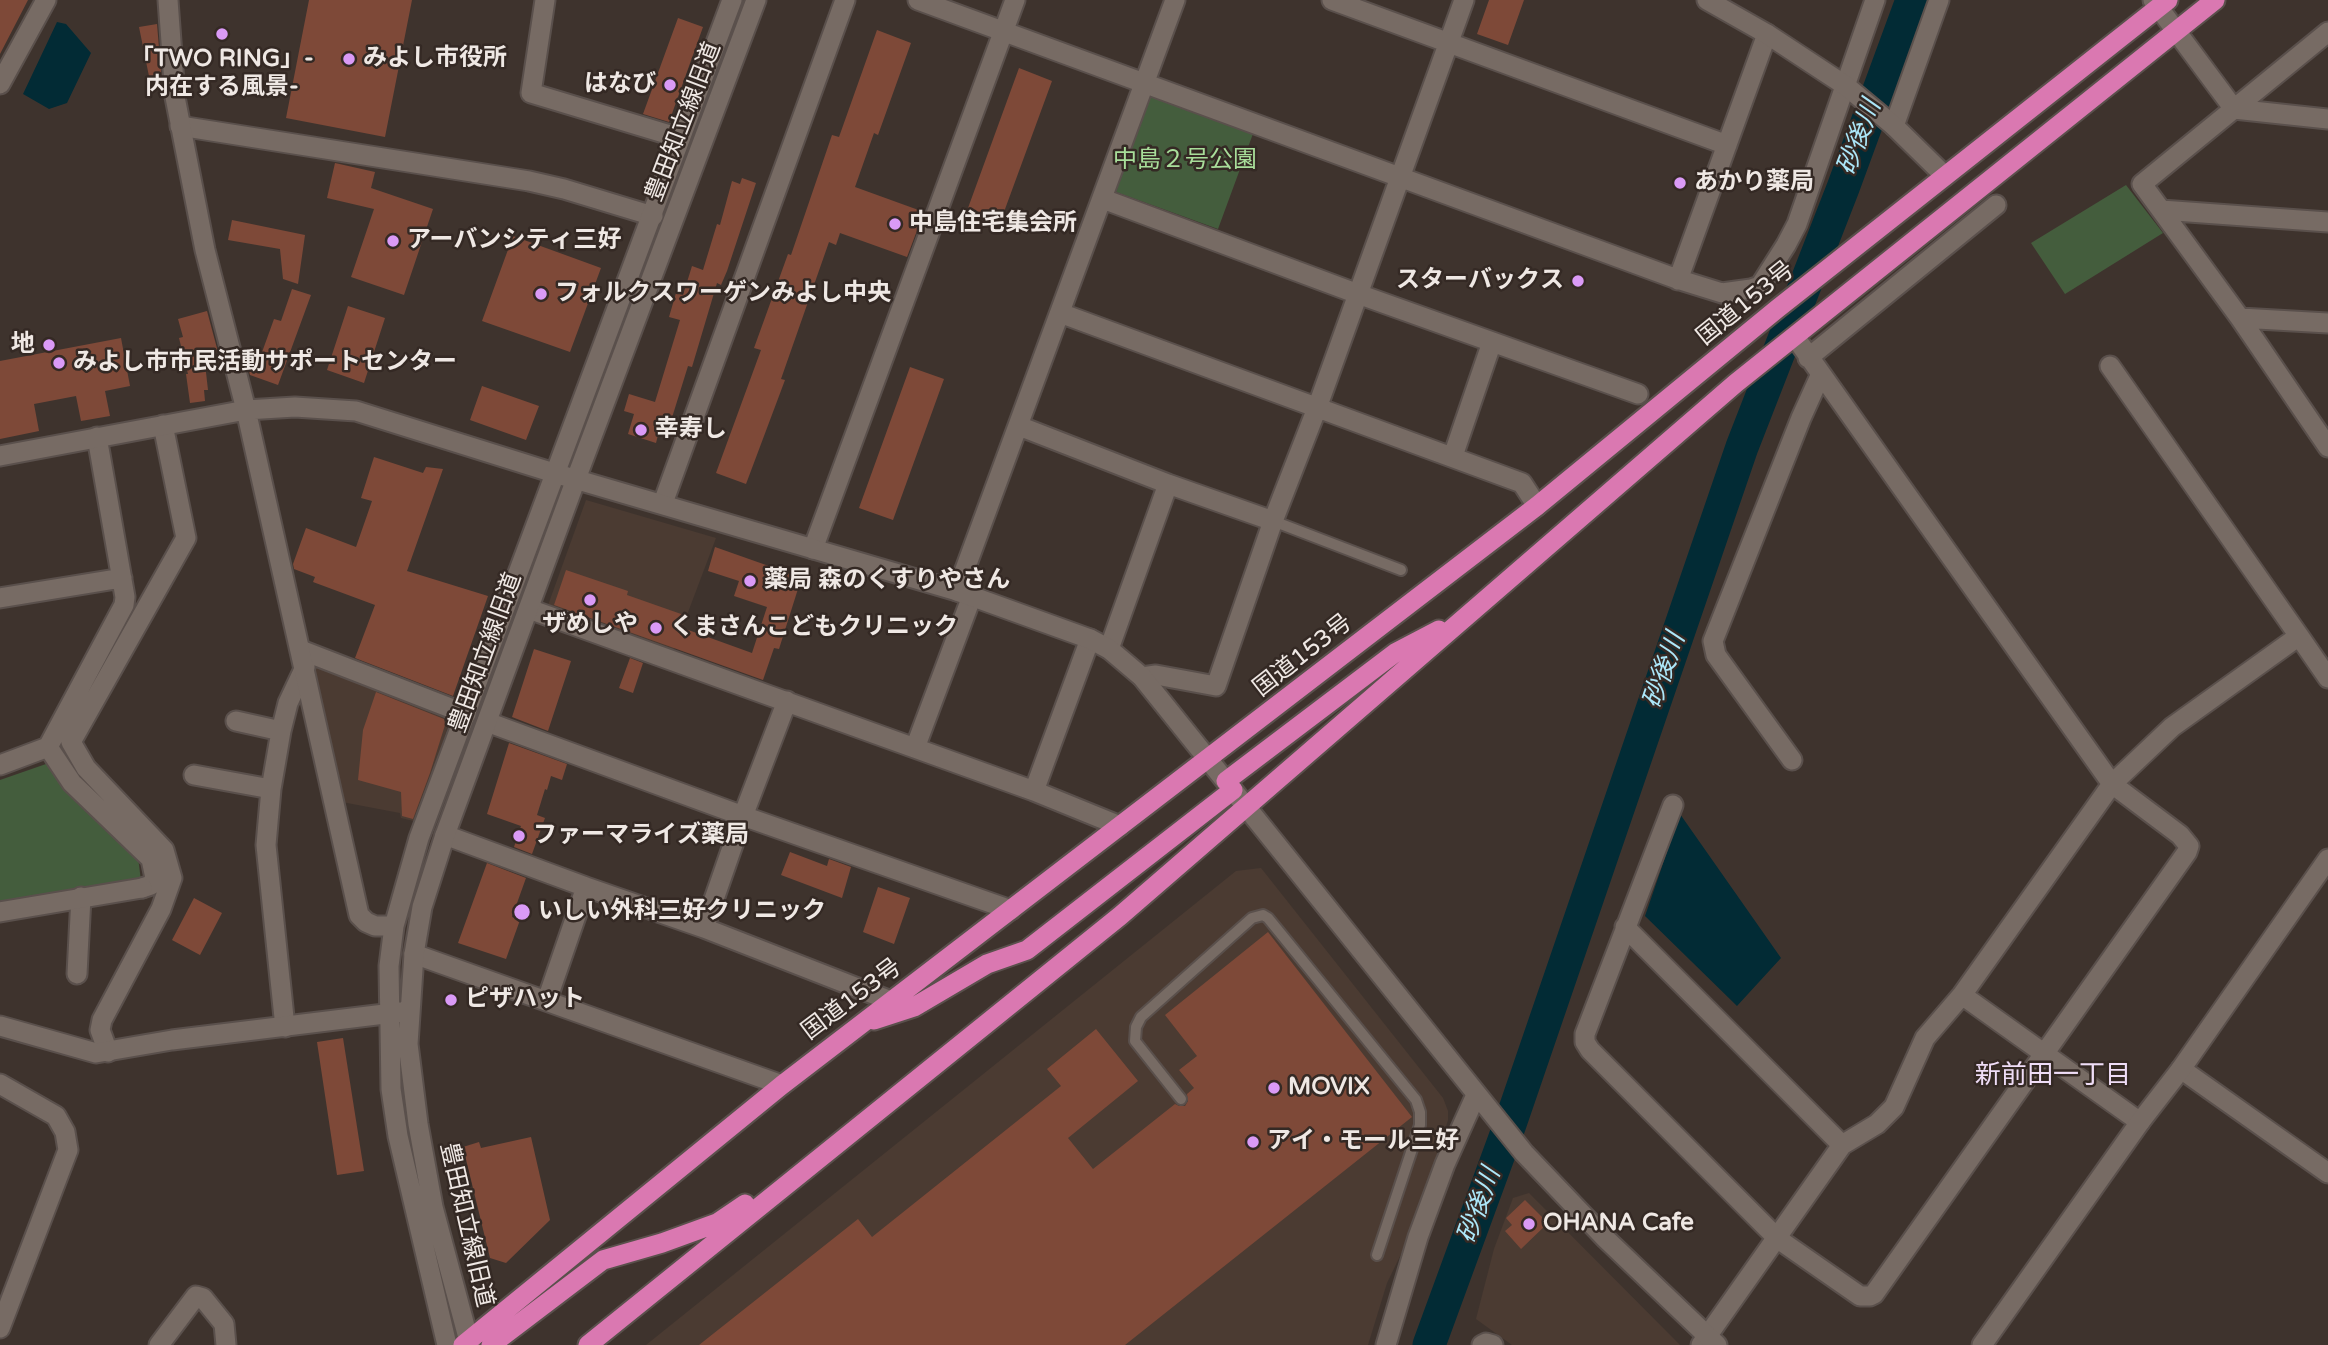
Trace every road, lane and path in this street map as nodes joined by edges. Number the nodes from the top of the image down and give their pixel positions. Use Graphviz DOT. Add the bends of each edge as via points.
graph roads {
  1 [pos="46,0"];
  2 [pos="168,0"];
  3 [pos="545,0"];
  4 [pos="733,0"];
  5 [pos="756,0"];
  6 [pos="845,0"];
  7 [pos="918,0"];
  8 [pos="1015,0"];
  9 [pos="1175,0"];
  10 [pos="1332,0"];
  11 [pos="1464,0"];
  12 [pos="1707,0"];
  13 [pos="1875,0"];
  14 [pos="1939,0"];
  15 [pos="2215,0"];
  16 [pos="2160,2"];
  17 [pos="2177,30"];
  18 [pos="1004,31"];
  19 [pos="2328,32"];
  20 [pos="1767,34"];
  21 [pos="1450,42"];
  22 [pos="5,63"];
  23 [pos="1144,83"];
  24 [pos="0,84"];
  25 [pos="1846,86"];
  26 [pos="2234,108"];
  27 [pos="2328,118"];
  28 [pos="180,126"];
  29 [pos="1894,126"];
  30 [pos="680,138"];
  31 [pos="1727,145"];
  32 [pos="1400,176"];
  33 [pos="1945,176"];
  34 [pos="1103,199"];
  35 [pos="1996,205"];
  36 [pos="2161,210"];
  37 [pos="653,216"];
  38 [pos="2328,222"];
  39 [pos="1678,280"];
  40 [pos="1760,286"];
  41 [pos="1357,294"];
  42 [pos="1777,309"];
  43 [pos="1060,313"];
  44 [pos="2240,318"];
  45 [pos="2328,323"];
  46 [pos="1795,337"];
  47 [pos="1492,342"];
  48 [pos="1808,358"];
  49 [pos="2110,366"];
  50 [pos="1820,376"];
  51 [pos="1638,394"];
  52 [pos="1317,408"];
  53 [pos="246,410"];
  54 [pos="2318,419"];
  55 [pos="163,425"];
  56 [pos="1019,426"];
  57 [pos="97,437"];
  58 [pos="2328,447"];
  59 [pos="0,456"];
  60 [pos="1453,456"];
  61 [pos="554,473"];
  62 [pos="576,479"];
  63 [pos="1168,484"];
  64 [pos="663,503"];
  65 [pos="1538,506"];
  66 [pos="1273,521"];
  67 [pos="813,549"];
  68 [pos="1401,570"];
  69 [pos="122,579"];
  70 [pos="965,593"];
  71 [pos="0,598"];
  72 [pos="529,609"];
  73 [pos="1471,613"];
  74 [pos="2299,636"];
  75 [pos="1090,639"];
  76 [pos="1109,649"];
  77 [pos="303,659"];
  78 [pos="1142,677"];
  79 [pos="2328,678"];
  80 [pos="787,701"];
  81 [pos="466,714"];
  82 [pos="236,721"];
  83 [pos="487,722"];
  84 [pos="281,730"];
  85 [pos="48,747"];
  86 [pos="915,748"];
  87 [pos="1209,759"];
  88 [pos="1792,760"];
  89 [pos="0,765"];
  90 [pos="194,775"];
  91 [pos="2112,784"];
  92 [pos="1229,786"];
  93 [pos="271,789"];
  94 [pos="1034,791"];
  95 [pos="1673,805"];
  96 [pos="1245,807"];
  97 [pos="743,816"];
  98 [pos="1120,826"];
  99 [pos="445,835"];
  100 [pos="2328,859"];
  101 [pos="586,887"];
  102 [pos="81,897"];
  103 [pos="1011,909"];
  104 [pos="0,912"];
  105 [pos="394,926"];
  106 [pos="1625,927"];
  107 [pos="704,929"];
  108 [pos="414,954"];
  109 [pos="77,974"];
  110 [pos="1962,995"];
  111 [pos="547,1000"];
  112 [pos="891,1001"];
  113 [pos="399,1013"];
  114 [pos="860,1025"];
  115 [pos="0,1026"];
  116 [pos="285,1027"];
  117 [pos="108,1052"];
  118 [pos="2045,1054"];
  119 [pos="2181,1069"];
  120 [pos="0,1084"];
  121 [pos="782,1084"];
  122 [pos="1476,1096"];
  123 [pos="1181,1099"];
  124 [pos="2140,1122"];
  125 [pos="845,1138"];
  126 [pos="1842,1145"];
  127 [pos="2328,1173"];
  128 [pos="1778,1239"];
  129 [pos="1377,1255"];
  130 [pos="0,1328"];
  131 [pos="1708,1342"];
  132 [pos="467,1343"];
  133 [pos="159,1345"];
  134 [pos="226,1345"];
  135 [pos="447,1345"];
  136 [pos="491,1345"];
  137 [pos="588,1345"];
  138 [pos="1386,1345"];
  139 [pos="1482,1345"];
  140 [pos="1493,1345"];
  141 [pos="1982,1345"];
  1 -- 22 [label="street"];
  2 -- 28 [label="street"];
  3 -- 30 [label="street" via="531,93"];
  4 -- 30 [label="street, 豊田知立線旧道"];
  5 -- 62 [label="street, 豊田知立線旧道"];
  6 -- 64 [label="street"];
  7 -- 18 [label="street"];
  8 -- 18 [label="street"];
  9 -- 23 [label="street"];
  10 -- 21 [label="street"];
  11 -- 21 [label="street"];
  12 -- 20 [label="street"];
  13 -- 25 [label="street"];
  14 -- 29 [label="street"];
  15 -- 17 [label="highway"];
  16 -- 17 [label="street"];
  16 -- 33 [label="highway, 国道153号"];
  17 -- 26 [label="street"];
  17 -- 46 [label="highway"];
  18 -- 23 [label="street"];
  18 -- 67 [label="street"];
  19 -- 26 [label="street"];
  20 -- 25 [label="street"];
  20 -- 31 [label="street"];
  21 -- 31 [label="street"];
  21 -- 32 [label="street"];
  22 -- 24 [label="street"];
  23 -- 32 [label="street"];
  23 -- 34 [label="street"];
  25 -- 29 [label="street"];
  25 -- 40 [label="street" via="1797,224"];
  26 -- 27 [label="street"];
  26 -- 36 [label="street" via="2141,184"];
  28 -- 37 [label="street" via="529,181"];
  28 -- 53 [label="street" via="205,250"];
  29 -- 33 [label="street"];
  30 -- 37 [label="street, 豊田知立線旧道"];
  31 -- 39 [label="street"];
  32 -- 39 [label="street"];
  32 -- 41 [label="street"];
  33 -- 42 [label="highway, 国道153号"];
  34 -- 41 [label="street"];
  34 -- 43 [label="street"];
  35 -- 48 [label="street"];
  36 -- 38 [label="street"];
  36 -- 44 [label="street"];
  37 -- 61 [label="street, 豊田知立線旧道"];
  39 -- 40 [label="street" via="1722,293"];
  40 -- 42 [label="street"];
  41 -- 47 [label="street"];
  41 -- 52 [label="street"];
  42 -- 65 [label="highway, 国道153号"];
  43 -- 52 [label="street"];
  43 -- 56 [label="street"];
  44 -- 45 [label="street"];
  44 -- 54 [label="street"];
  46 -- 48 [label="street"];
  46 -- 73 [label="highway"];
  47 -- 51 [label="street"];
  47 -- 60 [label="street"];
  48 -- 50 [label="street"];
  49 -- 74 [label="street"];
  50 -- 88 [label="street" via="1713,641 1716,655"];
  50 -- 91 [label="street"];
  52 -- 60 [label="street"];
  52 -- 66 [label="street"];
  53 -- 55 [label="street"];
  53 -- 61 [label="street" via="356,411"];
  53 -- 77 [label="street"];
  54 -- 58 [label="street"];
  55 -- 57 [label="street"];
  55 -- 117 [label="street" via="186,538 71,742 86,768 164,850 172,878 161,909 102,1020 100,1030"];
  56 -- 63 [label="street"];
  56 -- 70 [label="street"];
  57 -- 59 [label="street"];
  57 -- 69 [label="street"];
  60 -- 65 [label="street" via="1522,483"];
  61 -- 62 [label="street"];
  61 -- 81 [label="street, 豊田知立線旧道"];
  62 -- 64 [label="street"];
  62 -- 72 [label="street, 豊田知立線旧道"];
  63 -- 66 [label="street"];
  63 -- 76 [label="street"];
  64 -- 67 [label="street"];
  65 -- 87 [label="highway, 国道153号"];
  66 -- 68 [label="lane"];
  66 -- 78 [label="street" via="1216,686 1156,675"];
  67 -- 70 [label="street"];
  69 -- 71 [label="street"];
  69 -- 85 [label="street" via="124,605"];
  70 -- 75 [label="street"];
  70 -- 86 [label="street"];
  72 -- 80 [label="street"];
  72 -- 83 [label="street, 豊田知立線旧道"];
  73 -- 92 [label="highway" via="1395,653"];
  73 -- 96 [label="highway"];
  74 -- 79 [label="street"];
  74 -- 91 [label="street" via="2172,727"];
  75 -- 76 [label="street"];
  75 -- 94 [label="street"];
  76 -- 78 [label="street"];
  77 -- 81 [label="street"];
  77 -- 84 [label="street"];
  77 -- 105 [label="street" via="359,915 375,926"];
  78 -- 87 [label="street"];
  80 -- 86 [label="street"];
  80 -- 97 [label="street"];
  81 -- 105 [label="street, 豊田知立線旧道" via="419,838"];
  82 -- 84 [label="street"];
  83 -- 97 [label="street"];
  83 -- 99 [label="street, 豊田知立線旧道"];
  84 -- 93 [label="street"];
  85 -- 89 [label="street"];
  85 -- 102 [label="street" via="72,783 151,859 155,878 151,885"];
  86 -- 94 [label="street"];
  87 -- 92 [label="street"];
  87 -- 98 [label="highway, 国道153号"];
  90 -- 93 [label="street"];
  91 -- 110 [label="street"];
  91 -- 118 [label="street" via="2189,846"];
  92 -- 96 [label="street"];
  92 -- 114 [label="highway" via="1027,950 987,964 914,1007"];
  93 -- 116 [label="street" via="266,845"];
  94 -- 98 [label="street"];
  95 -- 106 [label="street"];
  96 -- 122 [label="street"];
  96 -- 125 [label="highway" via="1120,916"];
  97 -- 103 [label="street"];
  97 -- 107 [label="street"];
  98 -- 103 [label="highway, 国道153号"];
  99 -- 101 [label="street"];
  99 -- 108 [label="street, 豊田知立線旧道" via="422,907"];
  100 -- 119 [label="street"];
  101 -- 107 [label="street"];
  101 -- 111 [label="street"];
  102 -- 104 [label="street"];
  102 -- 109 [label="street"];
  103 -- 112 [label="highway, 国道153号"];
  105 -- 113 [label="street, 豊田知立線旧道" via="389,966"];
  106 -- 126 [label="street"];
  106 -- 128 [label="street" via="1585,1042"];
  107 -- 112 [label="street"];
  108 -- 111 [label="street"];
  108 -- 113 [label="street, 豊田知立線旧道"];
  110 -- 118 [label="street"];
  110 -- 126 [label="street" via="1926,1038 1894,1107 1877,1124"];
  111 -- 121 [label="street"];
  112 -- 114 [label="highway, 国道153号"];
  113 -- 116 [label="street"];
  113 -- 132 [label="street, 豊田知立線旧道" via="433,1207"];
  113 -- 135 [label="street, 豊田知立線旧道" via="391,1089"];
  114 -- 121 [label="highway, 国道153号"];
  115 -- 117 [label="street" via="84,1052"];
  116 -- 117 [label="street"];
  118 -- 124 [label="street"];
  118 -- 128 [label="street" via="1874,1294 1860,1296"];
  119 -- 124 [label="street"];
  119 -- 127 [label="street"];
  120 -- 130 [label="street" via="56,1116 68,1150"];
  121 -- 132 [label="highway, 国道153号"];
  122 -- 131 [label="street" via="1524,1153"];
  122 -- 138 [label="street" via="1418,1237"];
  123 -- 129 [label="lane" via="1135,1041 1136,1027 1141,1017 1252,918 1263,915 1416,1100 1420,1125"];
  124 -- 141 [label="street"];
  125 -- 136 [label="highway" via="717,1223 603,1260"];
  125 -- 137 [label="highway"];
  126 -- 128 [label="street"];
  128 -- 131 [label="street"];
  133 -- 134 [label="street" via="196,1296 203,1298 224,1324"];
  139 -- 140 [label="street"];
}
